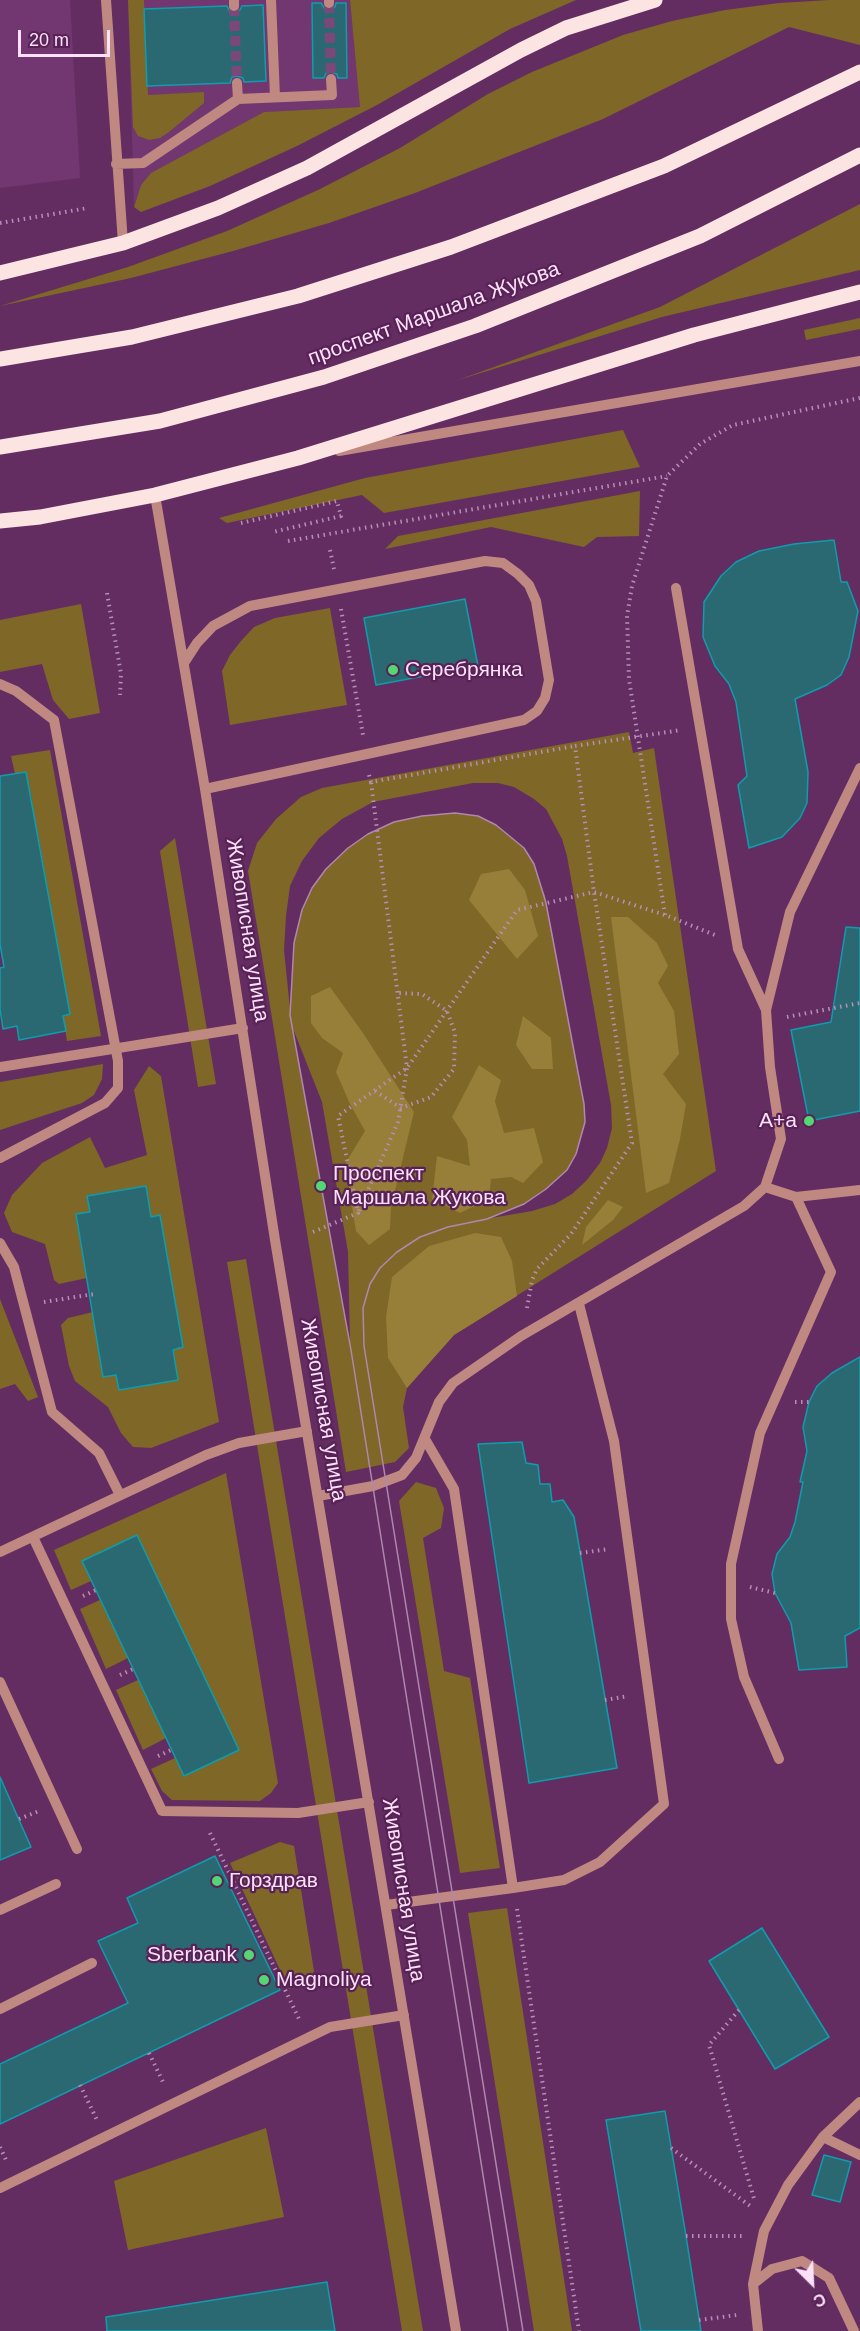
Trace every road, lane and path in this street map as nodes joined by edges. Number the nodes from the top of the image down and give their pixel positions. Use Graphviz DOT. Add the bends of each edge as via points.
graph roads {
  1 [pos="106,0"];
  2 [pos="271,0"];
  3 [pos="655,0"];
  4 [pos="856,74"];
  5 [pos="331,78"];
  6 [pos="237,83"];
  7 [pos="275,97"];
  8 [pos="238,99"];
  9 [pos="860,155"];
  10 [pos="116,164"];
  11 [pos="88,208"];
  12 [pos="0,223"];
  13 [pos="123,243"];
  14 [pos="0,273"];
  15 [pos="860,292"];
  16 [pos="0,359"];
  17 [pos="860,361"];
  18 [pos="860,398"];
  19 [pos="0,447"];
  20 [pos="298,458"];
  21 [pos="667,476"];
  22 [pos="155,495"];
  23 [pos="0,522"];
  24 [pos="241,523"];
  25 [pos="273,532"];
  26 [pos="288,541"];
  27 [pos="330,550"];
  28 [pos="676,588"];
  29 [pos="338,589"];
  30 [pos="107,593"];
  31 [pos="184,663"];
  32 [pos="0,684"];
  33 [pos="120,695"];
  34 [pos="699,727"];
  35 [pos="637,736"];
  36 [pos="575,747"];
  37 [pos="366,755"];
  38 [pos="860,768"];
  39 [pos="371,782"];
  40 [pos="205,789"];
  41 [pos="594,892"];
  42 [pos="664,915"];
  43 [pos="738,949"];
  44 [pos="397,993"];
  45 [pos="860,1003"];
  46 [pos="447,1011"];
  47 [pos="766,1016"];
  48 [pos="243,1028"];
  49 [pos="116,1048"];
  50 [pos="0,1067"];
  51 [pos="407,1068"];
  52 [pos="375,1091"];
  53 [pos="400,1108"];
  54 [pos="0,1158"];
  55 [pos="765,1187"];
  56 [pos="860,1190"];
  57 [pos="796,1197"];
  58 [pos="358,1213"];
  59 [pos="313,1232"];
  60 [pos="0,1243"];
  61 [pos="94,1294"];
  62 [pos="579,1304"];
  63 [pos="24,1305"];
  64 [pos="521,1336"];
  65 [pos="307,1431"];
  66 [pos="425,1439"];
  67 [pos="120,1495"];
  68 [pos="318,1496"];
  69 [pos="33,1537"];
  70 [pos="628,1547"];
  71 [pos="0,1552"];
  72 [pos="580,1553"];
  73 [pos="0,1682"];
  74 [pos="779,1759"];
  75 [pos="369,1802"];
  76 [pos="77,1849"];
  77 [pos="221,1856"];
  78 [pos="56,1884"];
  79 [pos="513,1888"];
  80 [pos="386,1905"];
  81 [pos="0,1910"];
  82 [pos="92,1963"];
  83 [pos="288,1996"];
  84 [pos="0,2009"];
  85 [pos="739,2010"];
  86 [pos="404,2015"];
  87 [pos="149,2053"];
  88 [pos="80,2085"];
  89 [pos="860,2102"];
  90 [pos="174,2103"];
  91 [pos="105,2136"];
  92 [pos="823,2137"];
  93 [pos="671,2148"];
  94 [pos="860,2156"];
  95 [pos="0,2188"];
  96 [pos="686,2236"];
  97 [pos="763,2236"];
  98 [pos="753,2283"];
  99 [pos="756,2313"];
  100 [pos="699,2320"];
  101 [pos="456,2331"];
  102 [pos="579,2331"];
  103 [pos="758,2331"];
  104 [pos="854,2331"];
  1 -- 10 [label="street"];
  2 -- 7 [label="street"];
  3 -- 13 [label="main road" via="566,28 477,72 307,168 218,208"];
  4 -- 16 [label="main road" via="664,166 451,247 298,297 132,337"];
  5 -- 7 [label="street" via="332,95"];
  6 -- 8 [label="street"];
  7 -- 8 [label="street"];
  8 -- 10 [label="street" via="143,163"];
  9 -- 19 [label="main road, проспект Маршала Жукова" via="700,236 475,326 324,377 160,421"];
  10 -- 13 [label="street"];
  11 -- 12 [label="path"];
  13 -- 14 [label="main road"];
  15 -- 20 [label="main road" via="660,345"];
  17 -- 20 [label="street"];
  18 -- 21 [label="path" via="733,425 700,444"];
  20 -- 22 [label="main road"];
  21 -- 26 [label="path"];
  21 -- 35 [label="path" via="632,586 627,616 629,679"];
  22 -- 23 [label="main road"];
  22 -- 31 [label="street, Живописная улица"];
  24 -- 25 [label="path" via="338,501 341,516"];
  27 -- 29 [label="path"];
  28 -- 34 [label="street"];
  29 -- 31 [label="street" via="250,606 229,616 213,626"];
  29 -- 37 [label="path"];
  29 -- 37 [label="street" via="485,561 503,563 518,574 529,585 536,601 549,680 537,711 510,724"];
  30 -- 33 [label="path" via="121,674"];
  31 -- 40 [label="street, Живописная улица"];
  32 -- 49 [label="street" via="16,691 54,720"];
  34 -- 35 [label="path"];
  34 -- 43 [label="street"];
  35 -- 36 [label="path"];
  35 -- 42 [label="path"];
  36 -- 39 [label="path"];
  36 -- 41 [label="path"];
  37 -- 39 [label="path"];
  37 -- 40 [label="street"];
  38 -- 47 [label="street" via="790,912"];
  39 -- 44 [label="path"];
  40 -- 48 [label="street, Живописная улица"];
  41 -- 42 [label="path"];
  41 -- 46 [label="path" via="517,910"];
  41 -- 64 [label="path" via="632,1143 571,1234 537,1269"];
  42 -- 43 [label="path" via="719,936"];
  43 -- 47 [label="street"];
  44 -- 46 [label="path" via="422,994"];
  44 -- 51 [label="path"];
  45 -- 47 [label="path"];
  46 -- 51 [label="path"];
  46 -- 53 [label="path" via="455,1033 454,1069 432,1097"];
  47 -- 55 [label="street" via="781,1139"];
  48 -- 49 [label="street"];
  48 -- 65 [label="street, Живописная улица"];
  49 -- 50 [label="street"];
  49 -- 54 [label="street" via="118,1088 105,1103"];
  51 -- 52 [label="path"];
  51 -- 53 [label="path"];
  52 -- 53 [label="path"];
  52 -- 58 [label="path" via="338,1116"];
  53 -- 58 [label="path" via="398,1122"];
  55 -- 57 [label="street"];
  55 -- 62 [label="street" via="744,1206"];
  56 -- 57 [label="street"];
  57 -- 74 [label="street" via="831,1272 760,1433 731,1564 731,1619 744,1677"];
  58 -- 59 [label="path"];
  60 -- 63 [label="street" via="14,1267"];
  61 -- 63 [label="path"];
  62 -- 64 [label="street"];
  62 -- 70 [label="street" via="614,1442"];
  63 -- 67 [label="street" via="52,1412 99,1453"];
  64 -- 66 [label="street" via="453,1383 439,1402"];
  65 -- 67 [label="street" via="239,1443"];
  65 -- 68 [label="street, Живописная улица"];
  66 -- 68 [label="street" via="402,1475 387,1482"];
  66 -- 79 [label="street" via="454,1489"];
  67 -- 69 [label="street"];
  68 -- 75 [label="street, Живописная улица"];
  69 -- 71 [label="street"];
  69 -- 75 [label="street" via="162,1811 298,1813"];
  70 -- 72 [label="path"];
  70 -- 79 [label="street" via="664,1804 600,1862 564,1880"];
  73 -- 76 [label="street"];
  75 -- 80 [label="street, Живописная улица"];
  77 -- 83 [label="path"];
  78 -- 81 [label="street"];
  79 -- 80 [label="street"];
  79 -- 102 [label="path"];
  80 -- 86 [label="street, Живописная улица"];
  82 -- 84 [label="street"];
  85 -- 93 [label="path" via="709,2045 758,2212"];
  86 -- 90 [label="street" via="330,2027"];
  86 -- 101 [label="street, Живописная улица"];
  87 -- 90 [label="path"];
  88 -- 91 [label="path"];
  89 -- 92 [label="street"];
  90 -- 91 [label="street"];
  91 -- 95 [label="street"];
  92 -- 94 [label="street"];
  92 -- 97 [label="street" via="788,2185"];
  96 -- 97 [label="path"];
  97 -- 98 [label="street"];
  98 -- 99 [label="street"];
  98 -- 104 [label="street" via="772,2269 802,2261 829,2278"];
  99 -- 100 [label="path"];
  99 -- 103 [label="street"];
}
